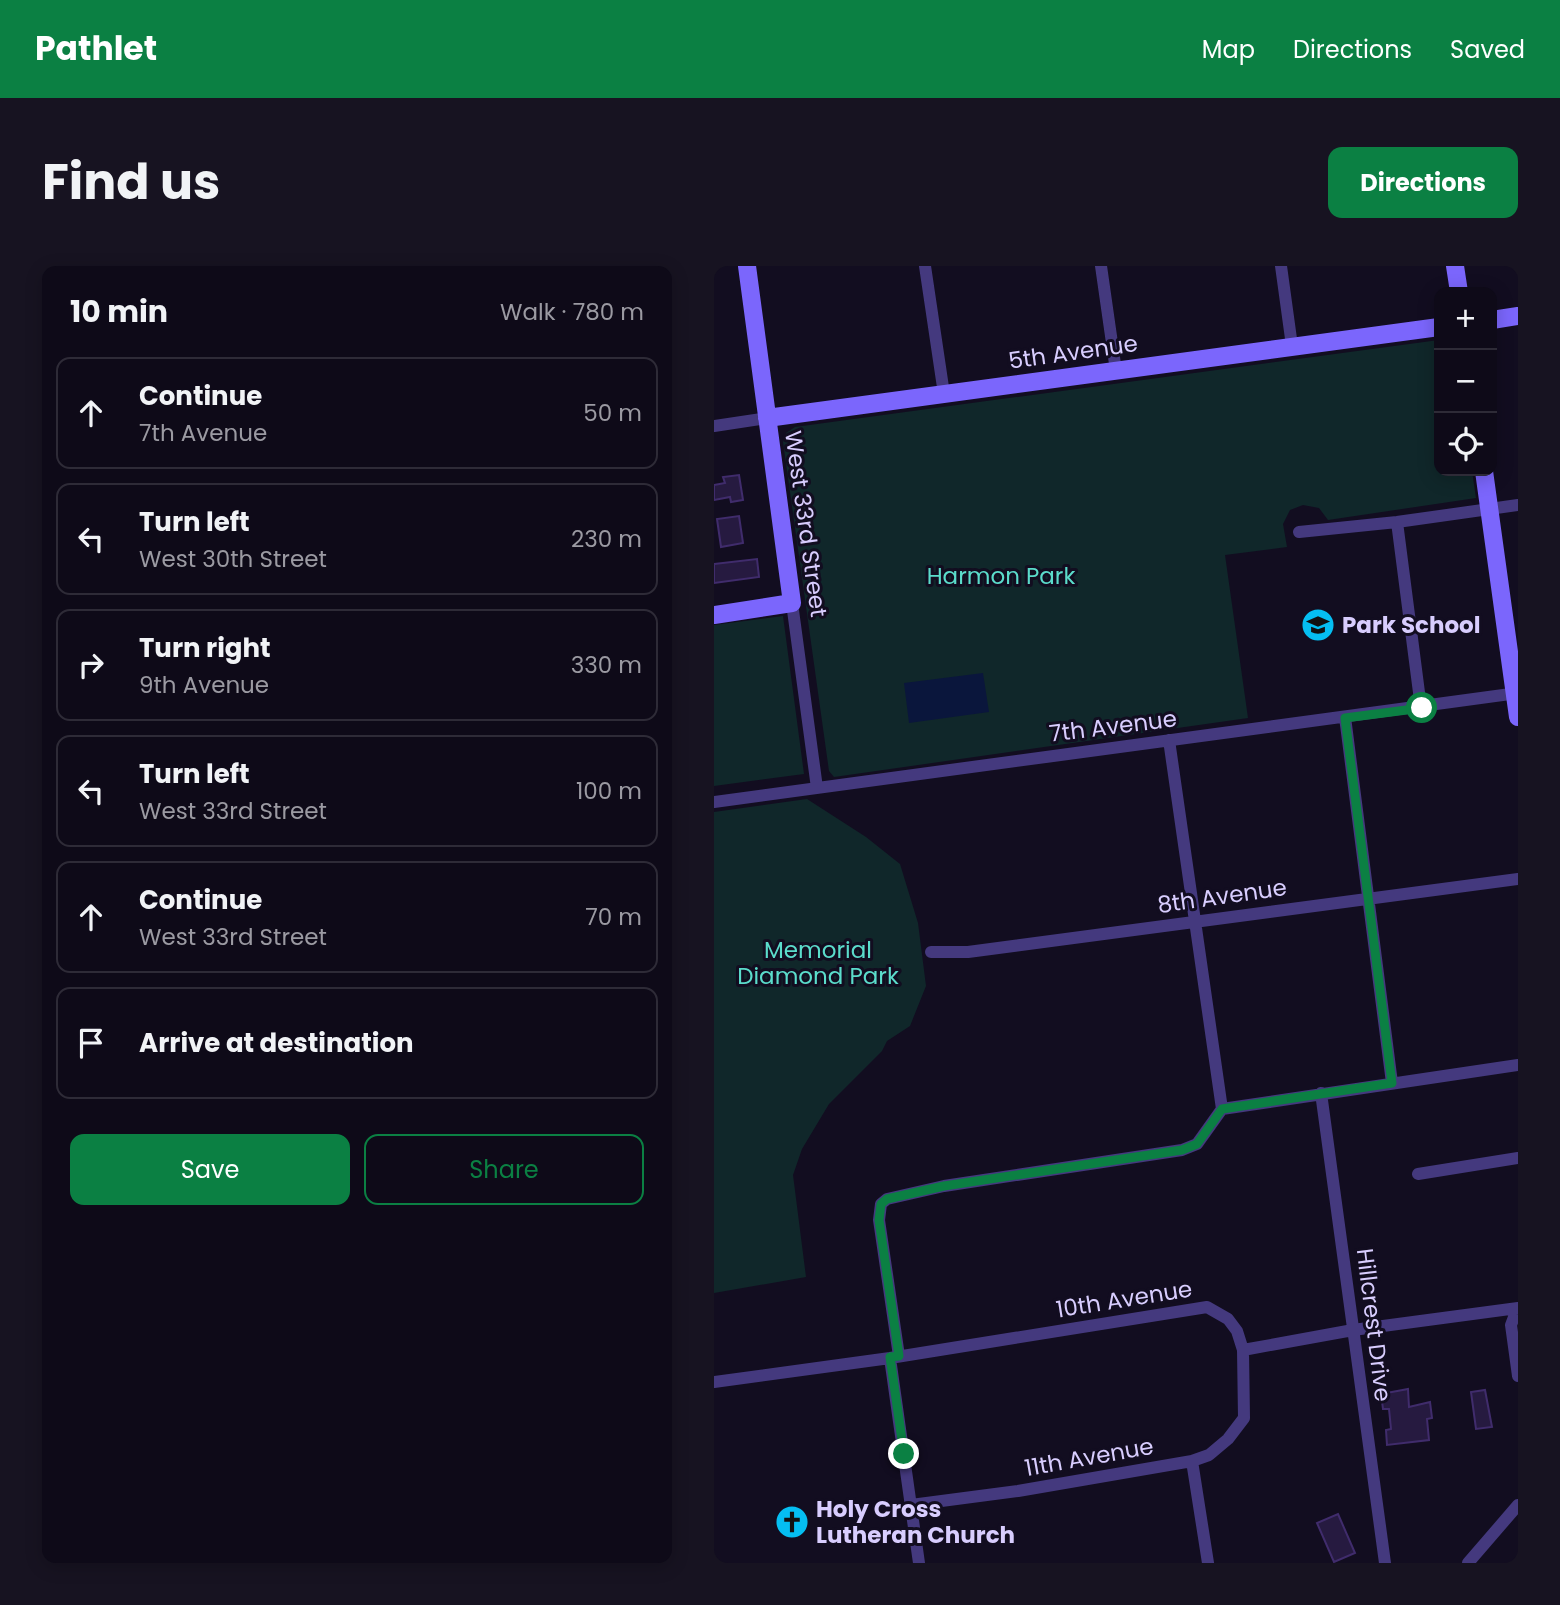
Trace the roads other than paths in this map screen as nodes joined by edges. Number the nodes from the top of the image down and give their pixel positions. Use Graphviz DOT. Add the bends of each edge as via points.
graph roads {
  1 [pos="747,266"];
  2 [pos="925,266"];
  3 [pos="1101,266"];
  4 [pos="1281,266"];
  5 [pos="1455,266"];
  6 [pos="1458,287"];
  7 [pos="1518,316"];
  8 [pos="1497,319"];
  9 [pos="1434,328"];
  10 [pos="1292,346"];
  11 [pos="1116,370"];
  12 [pos="944,394"];
  13 [pos="767,418"];
  14 [pos="714,426"];
  15 [pos="1485,476"];
  16 [pos="1518,505"];
  17 [pos="1489,509"];
  18 [pos="1397,522"];
  19 [pos="1299,532"];
  20 [pos="792,603"];
  21 [pos="714,615"];
  22 [pos="1516,693"];
  23 [pos="1422,708"];
  24 [pos="1518,717"];
  25 [pos="1345,718"];
  26 [pos="1169,740"];
  27 [pos="817,788"];
  28 [pos="714,802"];
  29 [pos="1518,879"];
  30 [pos="1368,898"];
  31 [pos="1195,921"];
  32 [pos="931,952"];
  33 [pos="1518,1065"];
  34 [pos="1392,1083"];
  35 [pos="1321,1093"];
  36 [pos="1222,1109"];
  37 [pos="1518,1158"];
  38 [pos="1418,1174"];
  39 [pos="1518,1309"];
  40 [pos="1353,1330"];
  41 [pos="1243,1350"];
  42 [pos="895,1357"];
  43 [pos="1518,1376"];
  44 [pos="714,1382"];
  45 [pos="1192,1461"];
  46 [pos="911,1505"];
  47 [pos="1518,1505"];
  48 [pos="919,1563"];
  49 [pos="1208,1563"];
  50 [pos="1385,1563"];
  51 [pos="1468,1563"];
  1 -- 13 [label="street, West 33rd Street"];
  2 -- 12 [label="street"];
  3 -- 11 [label="street"];
  4 -- 10 [label="street"];
  5 -- 6 [label="street"];
  7 -- 8 [label="street"];
  9 -- 10 [label="street, 5th Avenue"];
  10 -- 11 [label="street, 5th Avenue"];
  11 -- 12 [label="street, 5th Avenue"];
  12 -- 13 [label="street, 5th Avenue"];
  13 -- 14 [label="street, 5th Avenue"];
  13 -- 20 [label="street, West 33rd Street"];
  15 -- 17 [label="street"];
  16 -- 17 [label="street"];
  17 -- 18 [label="street"];
  17 -- 22 [label="street"];
  18 -- 19 [label="street"];
  18 -- 23 [label="street"];
  20 -- 21 [label="street"];
  20 -- 27 [label="street, West 33rd Street"];
  22 -- 23 [label="street, 7th Avenue"];
  22 -- 24 [label="street"];
  23 -- 25 [label="street, 7th Avenue"];
  25 -- 26 [label="street, 7th Avenue"];
  25 -- 30 [label="street"];
  26 -- 27 [label="street, 7th Avenue"];
  26 -- 31 [label="street"];
  27 -- 28 [label="street, 7th Avenue"];
  29 -- 30 [label="street, 8th Avenue"];
  30 -- 31 [label="street, 8th Avenue"];
  30 -- 34 [label="street"];
  31 -- 32 [label="street, 8th Avenue" via="968,953"];
  31 -- 36 [label="street"];
  33 -- 34 [label="street"];
  34 -- 35 [label="street"];
  35 -- 36 [label="street"];
  35 -- 40 [label="street, Hillcrest Drive"];
  36 -- 42 [label="street" via="1197,1144 1182,1150 887,1199 881,1204 879,1220"];
  37 -- 38 [label="street"];
  39 -- 40 [label="street"];
  39 -- 43 [label="street" via="1511,1325"];
  40 -- 41 [label="street"];
  40 -- 50 [label="street, Hillcrest Drive"];
  41 -- 42 [label="street, 10th Avenue" via="1228,1319 1207,1307"];
  41 -- 45 [label="street, 11th Avenue" via="1244,1418 1209,1455"];
  42 -- 44 [label="street, 10th Avenue"];
  42 -- 46 [label="street"];
  45 -- 46 [label="street, 11th Avenue"];
  45 -- 49 [label="street"];
  46 -- 48 [label="street"];
  47 -- 51 [label="street"];
}
